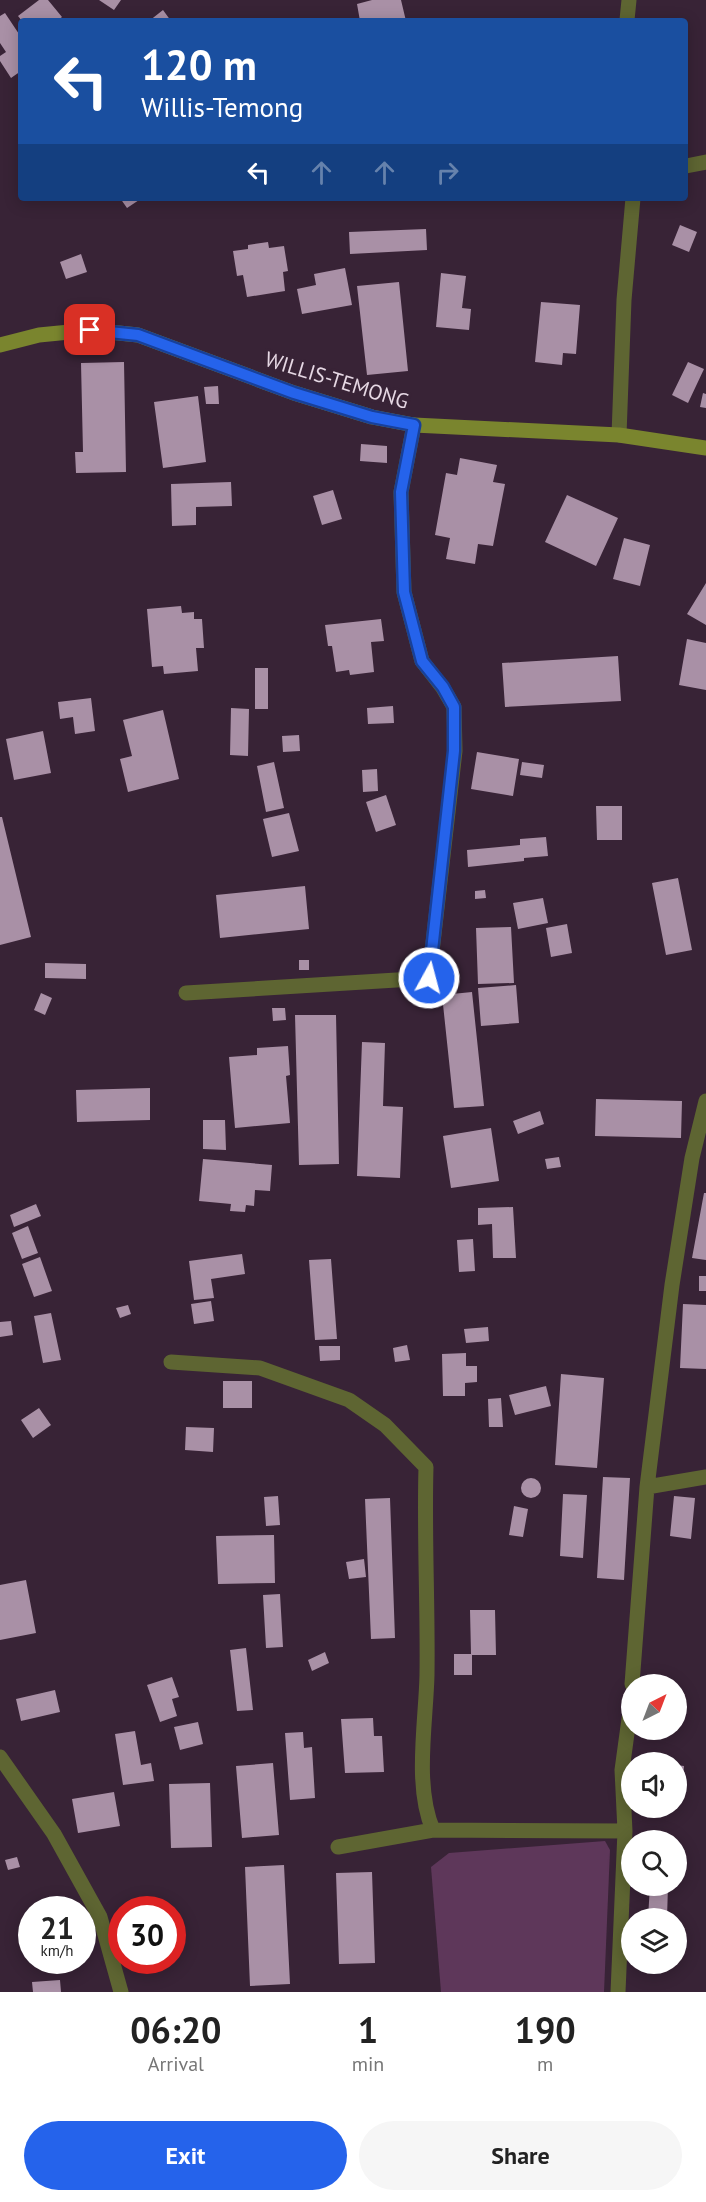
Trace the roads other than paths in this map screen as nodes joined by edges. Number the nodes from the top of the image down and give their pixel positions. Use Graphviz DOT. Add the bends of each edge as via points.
graph roads {
  1 [pos="629,0"];
  2 [pos="627,18"];
  3 [pos="706,162"];
  4 [pos="688,166"];
  5 [pos="633,201"];
  6 [pos="0,345"];
  7 [pos="414,425"];
  8 [pos="619,435"];
  9 [pos="706,448"];
  10 [pos="186,993"];
  11 [pos="706,1101"];
  12 [pos="171,1362"];
  13 [pos="706,1477"];
  14 [pos="647,1487"];
  15 [pos="634,1674"];
  16 [pos="626,1740"];
  17 [pos="0,1757"];
  18 [pos="433,1830"];
  19 [pos="625,1830"];
  20 [pos="621,1831"];
  21 [pos="338,1848"];
  22 [pos="622,1896"];
  23 [pos="121,1992"];
  24 [pos="618,1992"];
  1 -- 2 [label="street"];
  3 -- 4 [label="street"];
  5 -- 8 [label="street"];
  6 -- 7 [label="main road, WILLIS-TEMONG" via="39,334 90,330 138,335 294,393 372,417"];
  7 -- 8 [label="main road, WILLIS-TEMONG"];
  7 -- 10 [label="street" via="401,492 404,592 422,661 454,707 454,751 429,978"];
  8 -- 9 [label="main road, WILLIS-TEMONG"];
  11 -- 14 [label="street" via="678,1245"];
  12 -- 18 [label="street" via="261,1368 349,1400 385,1425 426,1467 427,1677 422,1788"];
  13 -- 14 [label="street"];
  14 -- 15 [label="street"];
  16 -- 19 [label="street" via="622,1770"];
  17 -- 23 [label="street" via="54,1834 100,1917"];
  18 -- 20 [label="street"];
  18 -- 21 [label="street"];
  22 -- 24 [label="street"];
}
